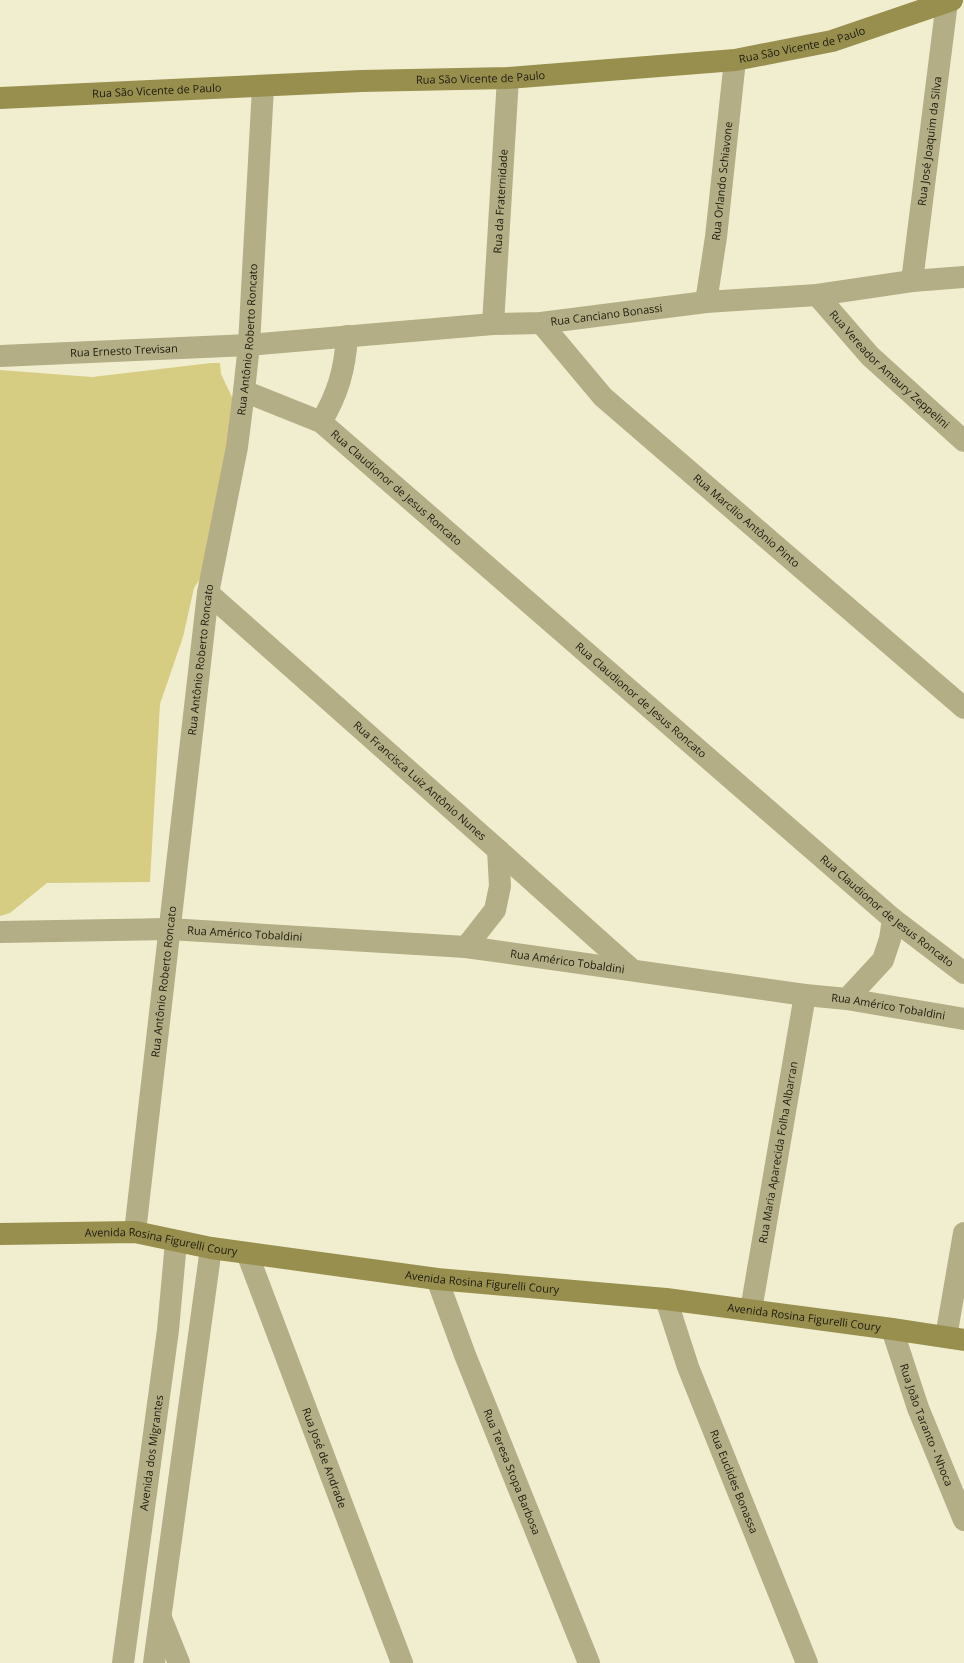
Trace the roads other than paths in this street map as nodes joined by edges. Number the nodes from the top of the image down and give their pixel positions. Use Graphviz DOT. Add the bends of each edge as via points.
graph roads {
  1 [pos="950,1"];
  2 [pos="735,60"];
  3 [pos="508,78"];
  4 [pos="263,87"];
  5 [pos="0,98"];
  6 [pos="964,277"];
  7 [pos="912,281"];
  8 [pos="817,295"];
  9 [pos="706,302"];
  10 [pos="541,323"];
  11 [pos="493,324"];
  12 [pos="347,336"];
  13 [pos="249,345"];
  14 [pos="0,356"];
  15 [pos="244,391"];
  16 [pos="321,422"];
  17 [pos="964,442"];
  18 [pos="208,593"];
  19 [pos="964,708"];
  20 [pos="498,850"];
  21 [pos="893,919"];
  22 [pos="169,929"];
  23 [pos="0,932"];
  24 [pos="466,947"];
  25 [pos="631,969"];
  26 [pos="964,974"];
  27 [pos="805,995"];
  28 [pos="847,999"];
  29 [pos="964,1020"];
  30 [pos="135,1232"];
  31 [pos="964,1233"];
  32 [pos="0,1234"];
  33 [pos="176,1242"];
  34 [pos="211,1248"];
  35 [pos="247,1253"];
  36 [pos="436,1279"];
  37 [pos="666,1299"];
  38 [pos="751,1310"];
  39 [pos="892,1329"];
  40 [pos="955,1338"];
  41 [pos="964,1520"];
  42 [pos="161,1616"];
  43 [pos="123,1663"];
  44 [pos="154,1663"];
  45 [pos="180,1663"];
  46 [pos="402,1663"];
  47 [pos="589,1663"];
  48 [pos="807,1663"];
  1 -- 2 [label="street, Rua São Vicente de Paulo" via="832,41"];
  1 -- 7 [label="street, Rua José Joaquim da Silva"];
  2 -- 3 [label="street, Rua São Vicente de Paulo"];
  2 -- 9 [label="street, Rua Orlando Schiavone" via="716,236"];
  3 -- 4 [label="street, Rua São Vicente de Paulo" via="361,81"];
  3 -- 11 [label="street, Rua da Fraternidade"];
  4 -- 5 [label="street, Rua São Vicente de Paulo"];
  4 -- 13 [label="street, Rua Antônio Roberto Roncato"];
  6 -- 7 [label="street, Rua Canciano Bonassi"];
  7 -- 8 [label="street, Rua Canciano Bonassi"];
  8 -- 9 [label="street, Rua Canciano Bonassi"];
  8 -- 17 [label="street, Rua Vereador Amaury Zeppelini" via="870,356"];
  9 -- 10 [label="street, Rua Canciano Bonassi"];
  10 -- 11 [label="street, Rua Canciano Bonassi"];
  10 -- 19 [label="street, Rua Marcílio Antônio Pinto" via="604,396"];
  11 -- 12 [label="street, Rua Canciano Bonassi"];
  12 -- 13 [label="street, Rua Canciano Bonassi"];
  12 -- 16 [label="street, Rua Claudionor de Jesus Roncato" via="339,384"];
  13 -- 14 [label="street, Rua Ernesto Trevisan"];
  13 -- 15 [label="street, Rua Antônio Roberto Roncato"];
  15 -- 16 [label="street, Rua Claudionor de Jesus Roncato"];
  15 -- 18 [label="street, Rua Antônio Roberto Roncato" via="237,447"];
  16 -- 21 [label="street, Rua Claudionor de Jesus Roncato"];
  18 -- 20 [label="street, Rua Francisca Luiz Antônio Nunes"];
  18 -- 22 [label="street, Rua Antônio Roberto Roncato"];
  20 -- 24 [label="street" via="500,886 495,910"];
  20 -- 25 [label="street, Rua Francisca Luiz Antônio Nunes"];
  21 -- 26 [label="street, Rua Claudionor de Jesus Roncato"];
  21 -- 28 [label="street" via="883,960"];
  22 -- 23 [label="street, Rua Américo Tobaldini"];
  22 -- 24 [label="street, Rua Américo Tobaldini"];
  22 -- 30 [label="street, Rua Antônio Roberto Roncato"];
  24 -- 25 [label="street, Rua Américo Tobaldini"];
  25 -- 27 [label="street, Rua Américo Tobaldini"];
  27 -- 28 [label="street, Rua Américo Tobaldini"];
  27 -- 38 [label="street, Rua Maria Aparecida Folha Albarran"];
  28 -- 29 [label="street, Rua Américo Tobaldini"];
  30 -- 32 [label="street, Avenida Rosina Figurelli Coury"];
  30 -- 33 [label="street, Avenida Rosina Figurelli Coury"];
  31 -- 40 [label="street"];
  33 -- 34 [label="street, Avenida Rosina Figurelli Coury"];
  33 -- 43 [label="street, Avenida dos Migrantes" via="168,1330"];
  34 -- 35 [label="street, Avenida Rosina Figurelli Coury"];
  34 -- 42 [label="street"];
  35 -- 36 [label="street, Avenida Rosina Figurelli Coury"];
  35 -- 46 [label="street, Rua José de Andrade"];
  36 -- 37 [label="street, Avenida Rosina Figurelli Coury"];
  36 -- 47 [label="street, Rua Teresa Stopa Barbosa"];
  37 -- 38 [label="street, Avenida Rosina Figurelli Coury"];
  37 -- 48 [label="street, Rua Euclides Bonassa" via="688,1367"];
  38 -- 39 [label="street, Avenida Rosina Figurelli Coury"];
  39 -- 40 [label="street, Avenida Rosina Figurelli Coury"];
  39 -- 41 [label="street, Rua João Taranto - Nhoca" via="918,1408"];
  42 -- 44 [label="street"];
  42 -- 45 [label="street"];
}
